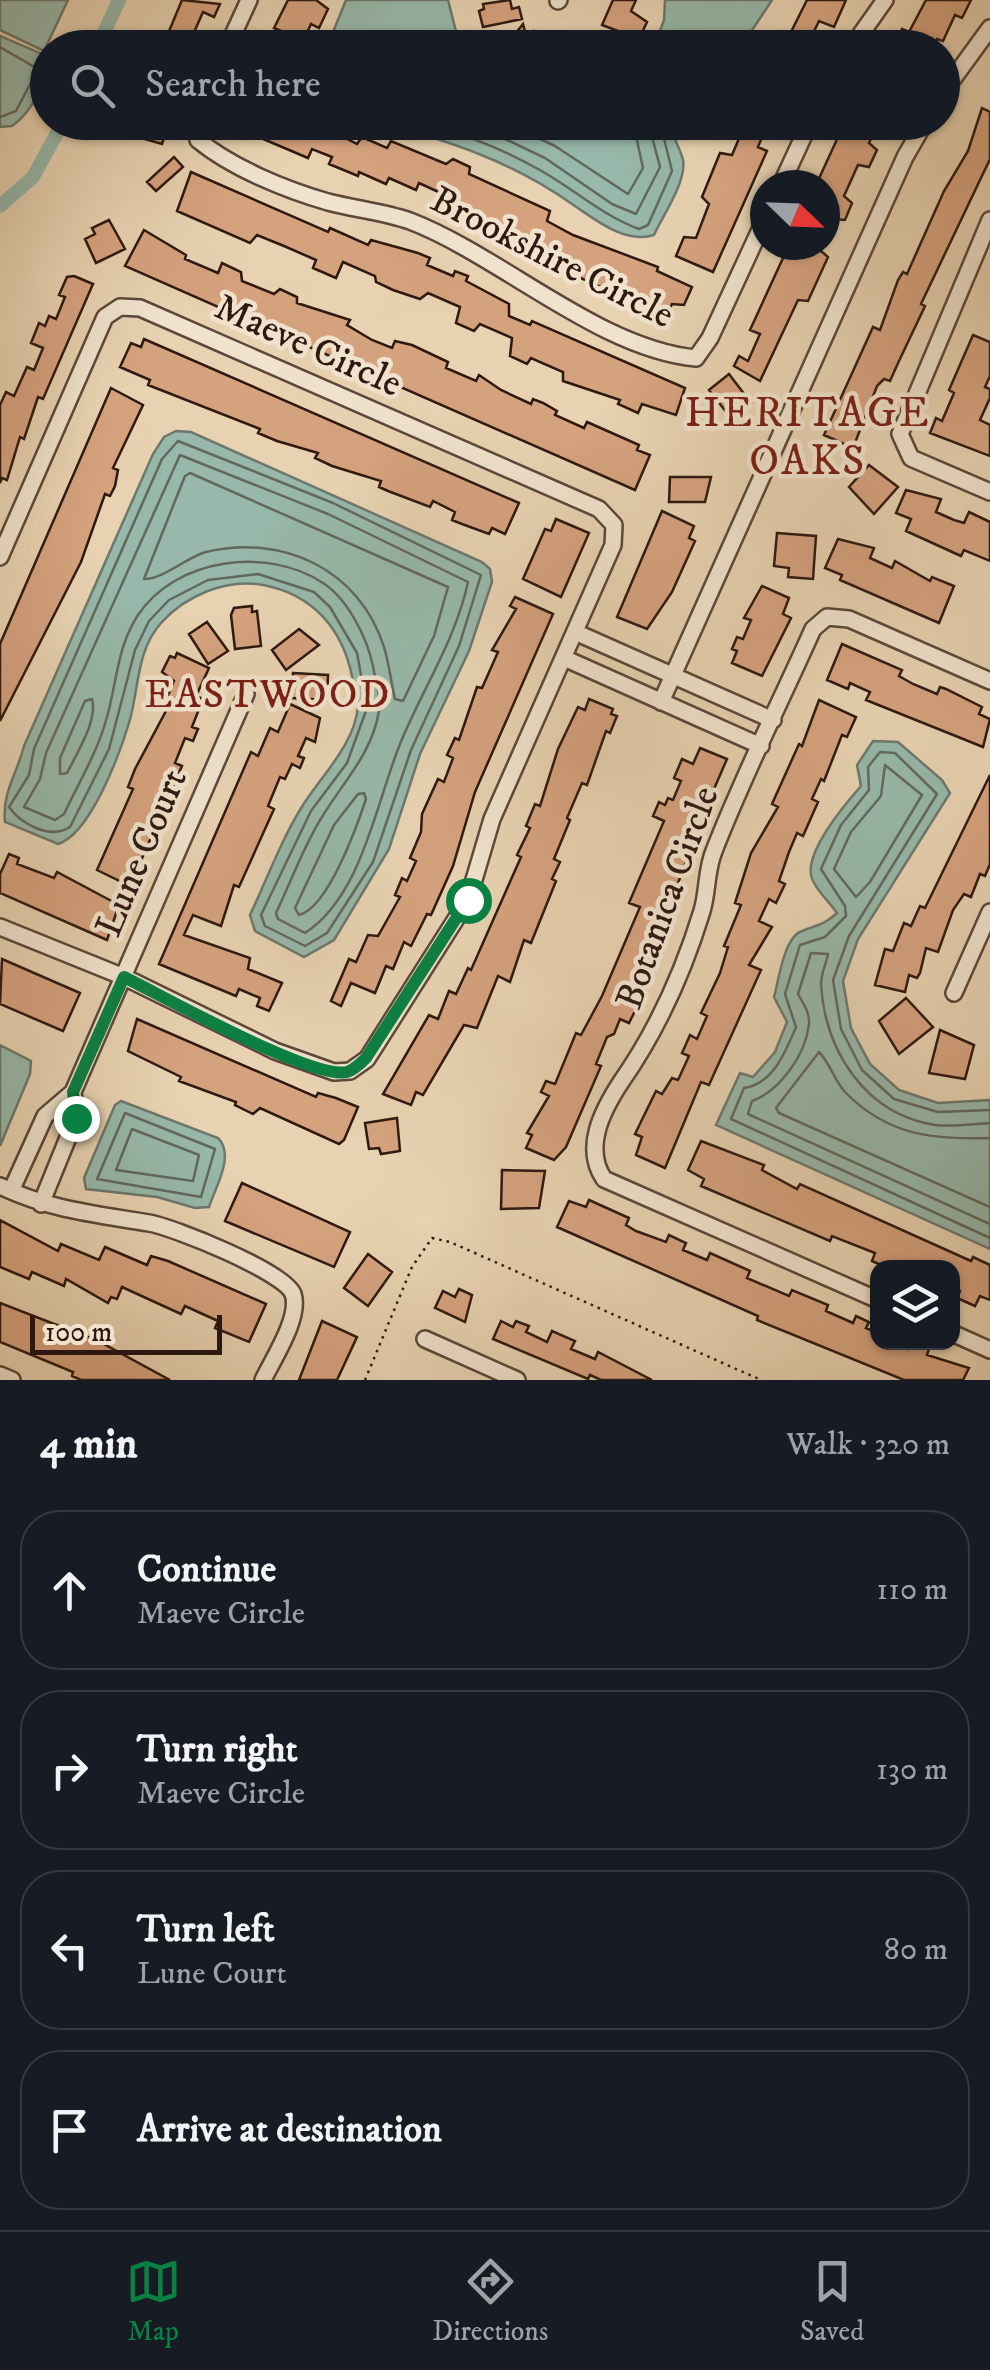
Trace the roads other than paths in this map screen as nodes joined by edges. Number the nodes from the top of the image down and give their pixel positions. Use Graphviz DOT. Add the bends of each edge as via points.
graph roads {
  1 [pos="249,0"];
  2 [pos="885,0"];
  3 [pos="990,28"];
  4 [pos="236,30"];
  5 [pos="864,30"];
  6 [pos="960,69"];
  7 [pos="198,140"];
  8 [pos="802,140"];
  9 [pos="915,140"];
  10 [pos="788,170"];
  11 [pos="990,220"];
  12 [pos="750,251"];
  13 [pos="990,492"];
  14 [pos="0,557"];
  15 [pos="576,632"];
  16 [pos="628,656"];
  17 [pos="564,658"];
  18 [pos="672,677"];
  19 [pos="990,680"];
  20 [pos="616,682"];
  21 [pos="246,694"];
  22 [pos="724,700"];
  23 [pos="661,702"];
  24 [pos="773,720"];
  25 [pos="713,724"];
  26 [pos="761,746"];
  27 [pos="990,912"];
  28 [pos="0,926"];
  29 [pos="124,977"];
  30 [pos="954,994"];
  31 [pos="73,1092"];
  32 [pos="6,1188"];
  33 [pos="41,1204"];
  34 [pos="870,1296"];
  35 [pos="960,1337"];
  36 [pos="425,1339"];
  37 [pos="990,1350"];
  38 [pos="0,1374"];
  39 [pos="488,1374"];
  40 [pos="12,1380"];
  41 [pos="263,1380"];
  42 [pos="517,1380"];
  1 -- 4 [label="street"];
  2 -- 5 [label="street"];
  3 -- 6 [label="street"];
  7 -- 12 [label="street, Brookshire Circle" via="217,156 324,201 406,220 464,245 548,300 671,355 696,358"];
  8 -- 10 [label="street"];
  9 -- 18 [label="street"];
  11 -- 13 [label="street" via="900,434 912,458"];
  14 -- 15 [label="street, Maeve Circle" via="104,317 120,307 140,308 599,509 614,525 614,545"];
  15 -- 16 [label="street"];
  15 -- 17 [label="street, Maeve Circle"];
  16 -- 18 [label="street"];
  16 -- 20 [label="street"];
  17 -- 20 [label="street"];
  17 -- 29 [label="street, Maeve Circle" via="492,820 460,916 366,1058 350,1072 275,1051"];
  18 -- 22 [label="street"];
  18 -- 23 [label="street"];
  19 -- 24 [label="street, Botanica Circle" via="850,620 827,617 814,628"];
  20 -- 23 [label="street"];
  21 -- 29 [label="street, Lune Court"];
  22 -- 24 [label="street"];
  22 -- 25 [label="street"];
  23 -- 25 [label="street"];
  24 -- 26 [label="street, Botanica Circle"];
  25 -- 26 [label="street"];
  26 -- 34 [label="street, Botanica Circle" via="712,856 704,906 680,976 592,1147 595,1165 604,1179"];
  27 -- 30 [label="street"];
  28 -- 29 [label="street, Maeve Circle"];
  29 -- 31 [label="street, Lune Court"];
  31 -- 32 [label="street, Lune Court" via="45,1116"];
  31 -- 33 [label="street, Lune Court" via="76,1118"];
  32 -- 33 [label="street, Lune Court"];
  33 -- 41 [label="street, Lune Court" via="169,1228 277,1276 293,1294 294,1309"];
  35 -- 37 [label="street"];
  36 -- 39 [label="street"];
  38 -- 40 [label="street"];
  39 -- 42 [label="street"];
}
